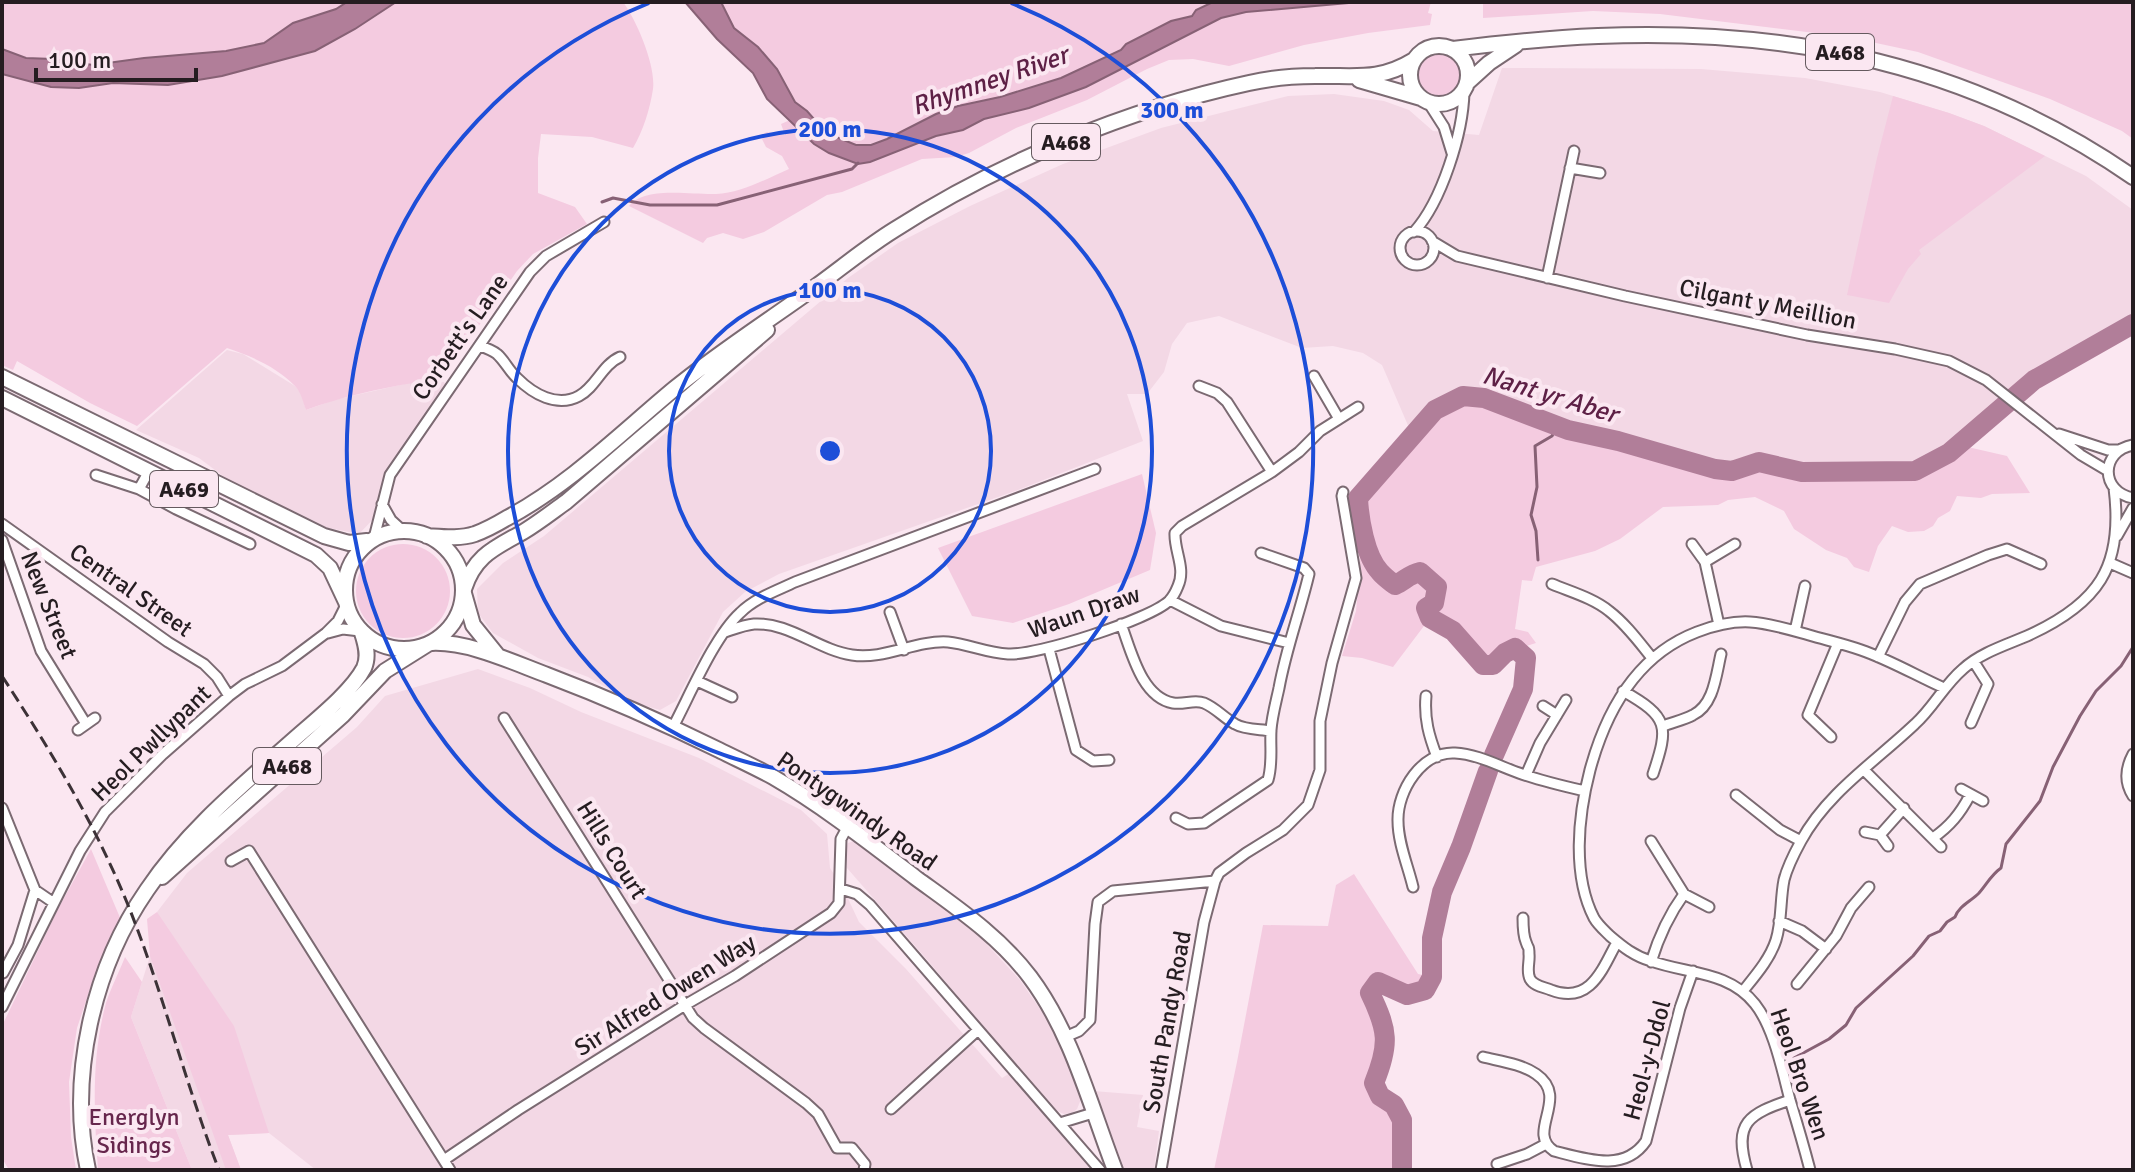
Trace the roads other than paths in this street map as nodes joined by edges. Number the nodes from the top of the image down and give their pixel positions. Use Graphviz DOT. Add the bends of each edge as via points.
graph roads {
  1 [pos="1520,43"];
  2 [pos="1453,49"];
  3 [pos="1414,60"];
  4 [pos="1350,77"];
  5 [pos="1466,87"];
  6 [pos="1424,100"];
  7 [pos="1574,151"];
  8 [pos="1452,153"];
  9 [pos="1570,168"];
  10 [pos="1600,173"];
  11 [pos="2133,177"];
  12 [pos="1431,210"];
  13 [pos="604,222"];
  14 [pos="1414,232"];
  15 [pos="1431,240"];
  16 [pos="1457,256"];
  17 [pos="1429,260"];
  18 [pos="1547,278"];
  19 [pos="812,289"];
  20 [pos="480,346"];
  21 [pos="620,357"];
  22 [pos="1314,376"];
  23 [pos="2,377"];
  24 [pos="1199,386"];
  25 [pos="2,398"];
  26 [pos="1358,407"];
  27 [pos="1339,419"];
  28 [pos="2052,432"];
  29 [pos="2133,445"];
  30 [pos="2118,450"];
  31 [pos="1095,469"];
  32 [pos="149,471"];
  33 [pos="2108,471"];
  34 [pos="1272,472"];
  35 [pos="96,475"];
  36 [pos="2114,488"];
  37 [pos="139,489"];
  38 [pos="1343,492"];
  39 [pos="2133,498"];
  40 [pos="382,504"];
  41 [pos="2133,508"];
  42 [pos="2,524"];
  43 [pos="403,531"];
  44 [pos="427,536"];
  45 [pos="2116,538"];
  46 [pos="2,540"];
  47 [pos="370,540"];
  48 [pos="250,544"];
  49 [pos="1692,544"];
  50 [pos="1735,544"];
  51 [pos="1261,553"];
  52 [pos="1705,562"];
  53 [pos="2110,563"];
  54 [pos="2041,564"];
  55 [pos="2133,573"];
  56 [pos="1552,584"];
  57 [pos="1805,586"];
  58 [pos="464,589"];
  59 [pos="1170,600"];
  60 [pos="346,604"];
  61 [pos="890,612"];
  62 [pos="1121,624"];
  63 [pos="1719,625"];
  64 [pos="1795,631"];
  65 [pos="361,632"];
  66 [pos="725,632"];
  67 [pos="326,633"];
  68 [pos="430,643"];
  69 [pos="1289,643"];
  70 [pos="1838,643"];
  71 [pos="1049,649"];
  72 [pos="904,650"];
  73 [pos="1721,654"];
  74 [pos="499,657"];
  75 [pos="1878,657"];
  76 [pos="1652,658"];
  77 [pos="1974,662"];
  78 [pos="697,681"];
  79 [pos="1944,688"];
  80 [pos="1623,691"];
  81 [pos="229,696"];
  82 [pos="1426,696"];
  83 [pos="732,697"];
  84 [pos="1566,700"];
  85 [pos="1543,706"];
  86 [pos="1557,715"];
  87 [pos="504,718"];
  88 [pos="1971,723"];
  89 [pos="86,724"];
  90 [pos="1663,726"];
  91 [pos="673,727"];
  92 [pos="1271,731"];
  93 [pos="1831,737"];
  94 [pos="2133,754"];
  95 [pos="1437,757"];
  96 [pos="1109,760"];
  97 [pos="1864,770"];
  98 [pos="1653,774"];
  99 [pos="1526,775"];
  100 [pos="1585,791"];
  101 [pos="1736,795"];
  102 [pos="2133,796"];
  103 [pos="1983,801"];
  104 [pos="2,808"];
  105 [pos="1904,808"];
  106 [pos="1176,818"];
  107 [pos="848,826"];
  108 [pos="1865,832"];
  109 [pos="1880,835"];
  110 [pos="1933,838"];
  111 [pos="1651,841"];
  112 [pos="1801,841"];
  113 [pos="1888,846"];
  114 [pos="1941,847"];
  115 [pos="231,861"];
  116 [pos="1215,881"];
  117 [pos="1413,887"];
  118 [pos="1869,887"];
  119 [pos="841,889"];
  120 [pos="35,890"];
  121 [pos="147,890"];
  122 [pos="1684,894"];
  123 [pos="54,903"];
  124 [pos="1709,907"];
  125 [pos="1523,918"];
  126 [pos="1779,921"];
  127 [pos="1617,942"];
  128 [pos="1826,949"];
  129 [pos="1651,962"];
  130 [pos="1693,971"];
  131 [pos="3,973"];
  132 [pos="1797,984"];
  133 [pos="1743,991"];
  134 [pos="685,1005"];
  135 [pos="2,1007"];
  136 [pos="978,1030"];
  137 [pos="1065,1037"];
  138 [pos="1483,1057"];
  139 [pos="1790,1100"];
  140 [pos="891,1109"];
  141 [pos="1093,1113"];
  142 [pos="1060,1123"];
  143 [pos="1546,1144"];
  144 [pos="444,1160"];
  145 [pos="1497,1164"];
  146 [pos="88,1170"];
  147 [pos="450,1170"];
  148 [pos="864,1170"];
  149 [pos="1100,1170"];
  150 [pos="1115,1170"];
  151 [pos="1161,1170"];
  152 [pos="1747,1170"];
  153 [pos="1810,1170"];
  1 -- 2 [label="main road, A468"];
  1 -- 5 [label="main road, A468" via="1489,63"];
  1 -- 11 [label="main road, A468" via="1692,36 1777,42 1869,58 1950,82 2020,111"];
  2 -- 3 [label="main road" via="1427,48"];
  2 -- 5 [label="main road" via="1466,63"];
  3 -- 4 [label="main road, A468" via="1389,73"];
  3 -- 6 [label="main road" via="1410,76"];
  4 -- 6 [label="main road, A468"];
  4 -- 19 [label="main road, A468" via="1291,77 1236,86 1078,138 923,212"];
  5 -- 6 [label="main road" via="1448,103"];
  5 -- 8 [label="street"];
  6 -- 8 [label="street" via="1444,127"];
  7 -- 9 [label="street"];
  8 -- 12 [label="street"];
  9 -- 10 [label="street"];
  9 -- 18 [label="street"];
  12 -- 14 [label="street"];
  12 -- 15 [label="street"];
  13 -- 20 [label="street, Corbett's Lane" via="546,256 530,272"];
  14 -- 15 [label="street"];
  14 -- 17 [label="street" via="1400,245 1402,256 1414,265"];
  15 -- 16 [label="street, Cilgant y Meillion"];
  15 -- 17 [label="street" via="1434,251"];
  16 -- 17 [label="street, Cilgant y Meillion"];
  16 -- 18 [label="street, Cilgant y Meillion"];
  18 -- 28 [label="street, Cilgant y Meillion" via="1934,357 1974,373"];
  19 -- 44 [label="main road, A468" via="688,378 525,508 470,536"];
  19 -- 58 [label="main road, A468" via="566,502 485,554"];
  20 -- 21 [label="street" via="498,355 531,390 555,401 579,396"];
  20 -- 40 [label="street, Corbett's Lane" via="390,475"];
  22 -- 27 [label="street"];
  23 -- 47 [label="main road, A469" via="320,534 349,543"];
  24 -- 34 [label="street" via="1227,402"];
  25 -- 32 [label="main road, A469"];
  26 -- 27 [label="street, Waun Draw"];
  27 -- 34 [label="street, Waun Draw"];
  28 -- 30 [label="street, Cilgant y Meillion"];
  28 -- 33 [label="street, Cilgant y Meillion"];
  29 -- 30 [label="street"];
  30 -- 33 [label="street"];
  31 -- 66 [label="street" via="795,582 760,598"];
  32 -- 37 [label="street"];
  32 -- 60 [label="main road, A469" via="316,555 330,568"];
  33 -- 36 [label="street"];
  34 -- 59 [label="street, Waun Draw" via="1175,533 1180,583"];
  35 -- 37 [label="street"];
  36 -- 39 [label="street"];
  36 -- 45 [label="street"];
  37 -- 48 [label="street"];
  38 -- 116 [label="street" via="1356,578 1320,721 1320,770 1308,805"];
  40 -- 43 [label="street"];
  40 -- 47 [label="street, Corbett's Lane"];
  41 -- 45 [label="street"];
  42 -- 81 [label="street, Central Street" via="204,664"];
  43 -- 44 [label="main road"];
  43 -- 47 [label="main road"];
  44 -- 58 [label="main road" via="456,562"];
  45 -- 53 [label="street"];
  46 -- 89 [label="street, New Street" via="41,651"];
  47 -- 60 [label="main road" via="353,561"];
  49 -- 52 [label="street"];
  50 -- 52 [label="street"];
  51 -- 69 [label="street" via="1309,574"];
  52 -- 63 [label="street"];
  53 -- 55 [label="street"];
  53 -- 77 [label="street" via="2064,617"];
  54 -- 75 [label="street" via="2007,549 1920,584 1905,602"];
  56 -- 76 [label="street" via="1608,610"];
  57 -- 64 [label="street"];
  58 -- 68 [label="main road" via="453,622"];
  58 -- 74 [label="main road, Pontygwindy Road" via="473,625"];
  59 -- 62 [label="street, Waun Draw"];
  59 -- 69 [label="street" via="1221,626"];
  60 -- 65 [label="main road"];
  60 -- 67 [label="street, Heol Pwllypant"];
  61 -- 72 [label="street"];
  62 -- 71 [label="street, Waun Draw"];
  62 -- 92 [label="street" via="1149,688 1162,698 1204,703 1236,725"];
  63 -- 64 [label="street, Heol Bro Wen" via="1751,622"];
  63 -- 76 [label="street, Heol Bro Wen" via="1679,639"];
  64 -- 70 [label="street, Heol Bro Wen"];
  65 -- 67 [label="street"];
  65 -- 68 [label="main road" via="387,646"];
  65 -- 121 [label="main road, A468" via="367,657 357,679 196,829"];
  66 -- 72 [label="street, Waun Draw" via="768,625 855,656"];
  66 -- 78 [label="street"];
  67 -- 81 [label="street, Heol Pwllypant"];
  68 -- 74 [label="main road, Pontygwindy Road"];
  68 -- 121 [label="main road, A468" via="385,671"];
  69 -- 92 [label="street"];
  70 -- 75 [label="street, Heol Bro Wen"];
  70 -- 93 [label="street" via="1808,715"];
  71 -- 72 [label="street, Waun Draw" via="1007,654 950,642"];
  71 -- 96 [label="street" via="1076,750 1093,761"];
  73 -- 90 [label="street" via="1704,707"];
  74 -- 91 [label="main road, Pontygwindy Road"];
  75 -- 79 [label="street, Heol Bro Wen"];
  76 -- 80 [label="street, Heol Bro Wen"];
  77 -- 79 [label="street"];
  77 -- 88 [label="street" via="1988,684"];
  78 -- 83 [label="street"];
  78 -- 91 [label="street"];
  79 -- 97 [label="street" via="1918,721"];
  80 -- 90 [label="street" via="1646,703"];
  80 -- 100 [label="street, Heol Bro Wen" via="1598,742"];
  81 -- 123 [label="street, Heol Pwllypant" via="105,812"];
  82 -- 95 [label="street" via="1428,733"];
  84 -- 86 [label="street"];
  85 -- 86 [label="street"];
  86 -- 99 [label="street"];
  87 -- 134 [label="street, Hills Court"];
  90 -- 98 [label="street"];
  91 -- 107 [label="main road, Pontygwindy Road" via="771,776"];
  92 -- 106 [label="street" via="1268,780 1204,823"];
  94 -- 102 [label="street" via="2127,786"];
  95 -- 99 [label="street" via="1466,754"];
  95 -- 117 [label="street" via="1409,781 1397,819"];
  97 -- 105 [label="street"];
  97 -- 112 [label="street" via="1825,807"];
  99 -- 100 [label="street"];
  100 -- 127 [label="street, Heol Bro Wen" via="1582,882 1596,923"];
  101 -- 112 [label="street"];
  103 -- 110 [label="street" via="1966,792 1961,811"];
  104 -- 120 [label="street"];
  105 -- 109 [label="street"];
  105 -- 110 [label="street"];
  107 -- 119 [label="street" via="841,839"];
  107 -- 137 [label="main road, Pontygwindy Road" via="996,941 1029,976"];
  108 -- 109 [label="street"];
  109 -- 113 [label="street"];
  110 -- 114 [label="street"];
  111 -- 122 [label="street"];
  112 -- 126 [label="street" via="1785,878"];
  115 -- 144 [label="street" via="249,851"];
  116 -- 137 [label="street" via="1113,891 1098,902 1090,1020"];
  116 -- 151 [label="street, South Pandy Road"];
  118 -- 128 [label="street"];
  119 -- 134 [label="street, Sir Alfred Owen Way" via="831,913"];
  119 -- 136 [label="street" via="870,905"];
  120 -- 123 [label="street"];
  120 -- 131 [label="street"];
  121 -- 146 [label="main road, A468" via="110,961 89,1030 82,1107"];
  122 -- 124 [label="street"];
  122 -- 129 [label="street" via="1659,935"];
  123 -- 135 [label="street, Heol Pwllypant"];
  125 -- 127 [label="street" via="1530,979 1568,995 1588,987"];
  126 -- 128 [label="street"];
  126 -- 133 [label="street" via="1766,961"];
  127 -- 129 [label="street, Heol Bro Wen"];
  128 -- 132 [label="street"];
  129 -- 130 [label="street, Heol Bro Wen"];
  130 -- 133 [label="street, Heol Bro Wen"];
  130 -- 143 [label="street, Heol-y-Ddol" via="1640,1152 1610,1165 1554,1151"];
  133 -- 139 [label="street, Heol Bro Wen" via="1765,1019"];
  134 -- 144 [label="street, Sir Alfred Owen Way"];
  134 -- 148 [label="street, Hills Court" via="704,1028 818,1114 837,1148 852,1148"];
  136 -- 140 [label="street"];
  136 -- 142 [label="street"];
  137 -- 141 [label="main road, Pontygwindy Road"];
  138 -- 143 [label="street" via="1533,1071 1547,1085 1551,1104 1543,1130"];
  139 -- 152 [label="street" via="1747,1121 1742,1140"];
  139 -- 153 [label="street, Heol Bro Wen"];
  141 -- 142 [label="street"];
  141 -- 150 [label="main road, Pontygwindy Road"];
  142 -- 149 [label="street"];
  143 -- 145 [label="street"];
  144 -- 147 [label="street"];
}
